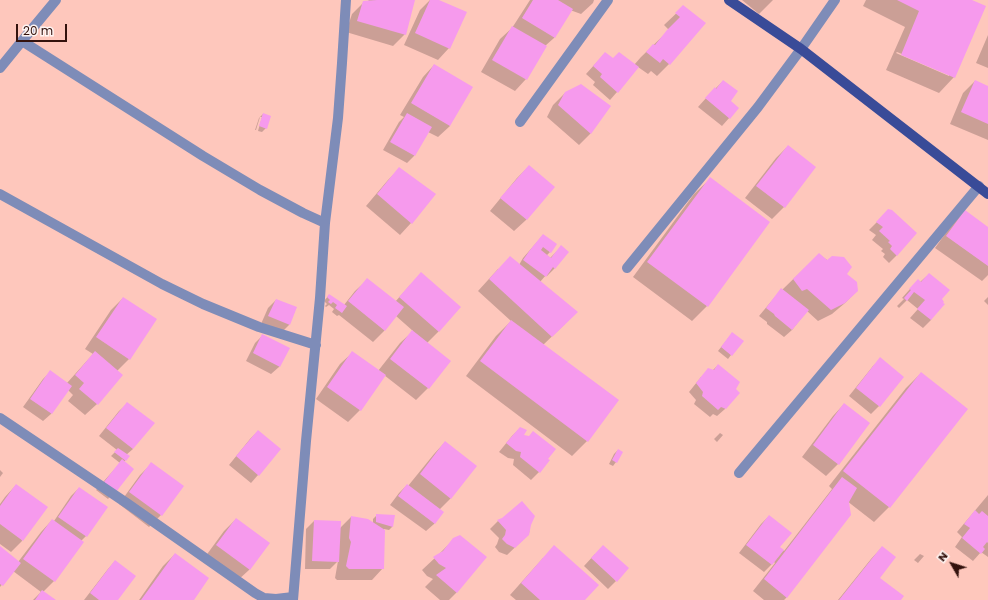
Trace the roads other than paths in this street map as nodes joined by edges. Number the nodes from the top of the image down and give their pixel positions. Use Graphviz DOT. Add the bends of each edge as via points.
graph roads {
  1 [pos="56,0"];
  2 [pos="346,0"];
  3 [pos="608,0"];
  4 [pos="729,0"];
  5 [pos="835,0"];
  6 [pos="22,41"];
  7 [pos="801,49"];
  8 [pos="0,68"];
  9 [pos="520,122"];
  10 [pos="979,186"];
  11 [pos="0,194"];
  12 [pos="988,194"];
  13 [pos="325,223"];
  14 [pos="627,268"];
  15 [pos="316,345"];
  16 [pos="0,418"];
  17 [pos="740,473"];
  18 [pos="293,598"];
  1 -- 6 [label="street"];
  2 -- 13 [label="street" via="338,118"];
  3 -- 9 [label="street"];
  4 -- 7 [label="main road"];
  5 -- 7 [label="street"];
  6 -- 8 [label="street"];
  6 -- 13 [label="street" via="203,156 260,190"];
  7 -- 10 [label="main road"];
  7 -- 14 [label="street" via="758,107"];
  10 -- 12 [label="main road"];
  10 -- 17 [label="street"];
  11 -- 15 [label="street" via="203,304 259,327"];
  13 -- 15 [label="street"];
  15 -- 18 [label="street"];
  16 -- 18 [label="street" via="255,593 264,598"];
}
